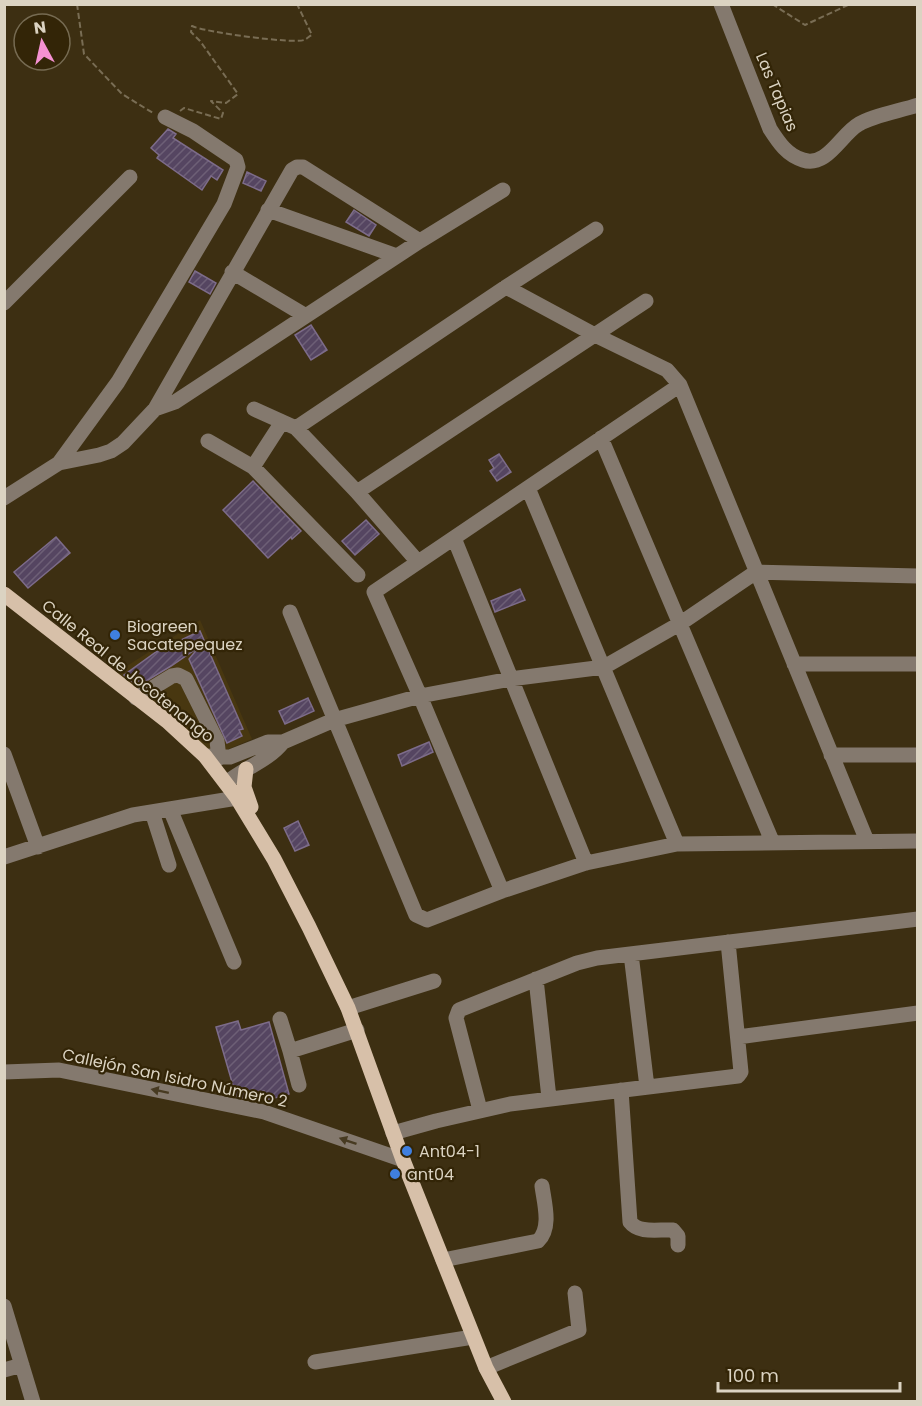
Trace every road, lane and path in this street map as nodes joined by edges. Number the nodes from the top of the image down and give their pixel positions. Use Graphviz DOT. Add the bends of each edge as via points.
graph roads {
  1 [pos="77,4"];
  2 [pos="297,4"];
  3 [pos="721,4"];
  4 [pos="772,4"];
  5 [pos="850,4"];
  6 [pos="918,105"];
  7 [pos="165,117"];
  8 [pos="130,177"];
  9 [pos="503,190"];
  10 [pos="268,210"];
  11 [pos="596,230"];
  12 [pos="420,241"];
  13 [pos="397,256"];
  14 [pos="232,272"];
  15 [pos="506,287"];
  16 [pos="646,301"];
  17 [pos="4,303"];
  18 [pos="306,316"];
  19 [pos="595,335"];
  20 [pos="680,385"];
  21 [pos="155,409"];
  22 [pos="254,409"];
  23 [pos="289,425"];
  24 [pos="601,438"];
  25 [pos="208,441"];
  26 [pos="59,463"];
  27 [pos="253,467"];
  28 [pos="528,488"];
  29 [pos="357,492"];
  30 [pos="4,498"];
  31 [pos="454,538"];
  32 [pos="418,562"];
  33 [pos="756,572"];
  34 [pos="358,575"];
  35 [pos="918,576"];
  36 [pos="4,594"];
  37 [pos="290,612"];
  38 [pos="681,623"];
  39 [pos="794,664"];
  40 [pos="918,664"];
  41 [pos="604,667"];
  42 [pos="510,679"];
  43 [pos="420,696"];
  44 [pos="136,698"];
  45 [pos="334,720"];
  46 [pos="4,754"];
  47 [pos="257,754"];
  48 [pos="918,754"];
  49 [pos="831,755"];
  50 [pos="212,757"];
  51 [pos="246,770"];
  52 [pos="226,783"];
  53 [pos="237,798"];
  54 [pos="170,809"];
  55 [pos="152,812"];
  56 [pos="772,841"];
  57 [pos="867,841"];
  58 [pos="918,841"];
  59 [pos="678,844"];
  60 [pos="38,847"];
  61 [pos="4,857"];
  62 [pos="274,859"];
  63 [pos="586,862"];
  64 [pos="169,865"];
  65 [pos="502,891"];
  66 [pos="918,919"];
  67 [pos="728,942"];
  68 [pos="631,954"];
  69 [pos="234,962"];
  70 [pos="536,979"];
  71 [pos="434,981"];
  72 [pos="348,1008"];
  73 [pos="918,1013"];
  74 [pos="280,1019"];
  75 [pos="357,1030"];
  76 [pos="738,1037"];
  77 [pos="290,1051"];
  78 [pos="4,1072"];
  79 [pos="299,1085"];
  80 [pos="647,1087"];
  81 [pos="621,1090"];
  82 [pos="549,1098"];
  83 [pos="480,1110"];
  84 [pos="393,1133"];
  85 [pos="403,1160"];
  86 [pos="542,1186"];
  87 [pos="678,1245"];
  88 [pos="443,1260"];
  89 [pos="575,1293"];
  90 [pos="4,1306"];
  91 [pos="473,1337"];
  92 [pos="315,1362"];
  93 [pos="22,1365"];
  94 [pos="486,1368"];
  95 [pos="4,1370"];
  96 [pos="33,1401"];
  97 [pos="504,1401"];
  1 -- 7 [label="path" via="84,54 122,94"];
  2 -- 7 [label="path" via="312,34 303,40 245,37 192,26 191,32 238,94 226,102 211,101 223,113 221,119 184,108"];
  3 -- 6 [label="street, Las Tapias" via="770,129 793,156 817,161 862,122"];
  4 -- 5 [label="path" via="805,25"];
  7 -- 26 [label="street" via="236,160 238,167 224,204 132,361"];
  8 -- 17 [label="street"];
  9 -- 12 [label="street"];
  10 -- 12 [label="street" via="292,170 303,167"];
  10 -- 13 [label="street"];
  10 -- 14 [label="street"];
  11 -- 15 [label="street"];
  12 -- 13 [label="street"];
  13 -- 18 [label="street"];
  14 -- 18 [label="street"];
  14 -- 21 [label="street"];
  15 -- 19 [label="street"];
  15 -- 23 [label="street"];
  16 -- 19 [label="street"];
  18 -- 21 [label="street" via="175,402"];
  19 -- 20 [label="street" via="667,370"];
  19 -- 29 [label="street"];
  20 -- 24 [label="street"];
  20 -- 33 [label="street"];
  21 -- 26 [label="street" via="111,451"];
  22 -- 23 [label="street"];
  23 -- 27 [label="street"];
  23 -- 29 [label="street"];
  24 -- 28 [label="street"];
  24 -- 38 [label="street"];
  25 -- 27 [label="street"];
  26 -- 30 [label="street"];
  27 -- 34 [label="street"];
  28 -- 31 [label="street"];
  28 -- 41 [label="street"];
  29 -- 32 [label="street"];
  31 -- 32 [label="street"];
  31 -- 42 [label="street"];
  32 -- 43 [label="street" via="374,592"];
  33 -- 35 [label="street"];
  33 -- 38 [label="street"];
  33 -- 39 [label="street"];
  36 -- 44 [label="main road, Calle Real de Jocotenango"];
  37 -- 45 [label="street"];
  38 -- 41 [label="street"];
  38 -- 56 [label="street"];
  39 -- 40 [label="street"];
  39 -- 49 [label="street"];
  41 -- 42 [label="street"];
  41 -- 59 [label="street"];
  42 -- 43 [label="street"];
  42 -- 63 [label="street"];
  43 -- 45 [label="street"];
  43 -- 65 [label="street"];
  44 -- 50 [label="main road, Calle Real de Jocotenango"];
  44 -- 50 [label="street" via="172,676 186,679 217,741"];
  45 -- 47 [label="street" via="283,742 275,753"];
  45 -- 65 [label="street" via="416,915 427,920"];
  46 -- 60 [label="street"];
  47 -- 50 [label="street"];
  47 -- 51 [label="street"];
  48 -- 49 [label="street"];
  49 -- 57 [label="street"];
  50 -- 52 [label="main road, Calle Real de Jocotenango"];
  51 -- 52 [label="street"];
  51 -- 62 [label="main road" via="245,796"];
  52 -- 53 [label="main road, Calle Real de Jocotenango"];
  53 -- 54 [label="street"];
  53 -- 62 [label="main road, Calle Real de Jocotenango"];
  54 -- 55 [label="street"];
  54 -- 69 [label="street"];
  55 -- 60 [label="street"];
  55 -- 64 [label="street"];
  56 -- 57 [label="street"];
  56 -- 59 [label="street"];
  57 -- 58 [label="street"];
  59 -- 63 [label="street"];
  60 -- 61 [label="street"];
  62 -- 72 [label="main road, Calle Real de Jocotenango"];
  63 -- 65 [label="street"];
  66 -- 67 [label="street"];
  67 -- 68 [label="street"];
  67 -- 76 [label="street"];
  68 -- 70 [label="street" via="577,963"];
  68 -- 80 [label="street"];
  70 -- 82 [label="street"];
  70 -- 83 [label="street" via="456,1014"];
  71 -- 72 [label="street"];
  72 -- 75 [label="main road, Calle Real de Jocotenango"];
  73 -- 76 [label="street"];
  74 -- 77 [label="street"];
  75 -- 77 [label="street"];
  75 -- 84 [label="main road, Calle Real de Jocotenango"];
  76 -- 80 [label="street" via="738,1076"];
  77 -- 79 [label="street"];
  85 -- 78 [label="street, Callejón San Isidro Número 2, one-way" via="264,1112 59,1070"];
  80 -- 81 [label="street"];
  81 -- 82 [label="street"];
  81 -- 87 [label="street" via="630,1222 640,1229 673,1230"];
  82 -- 83 [label="street"];
  83 -- 84 [label="street"];
  84 -- 85 [label="main road, Calle Real de Jocotenango"];
  85 -- 88 [label="main road, Calle Real de Jocotenango"];
  86 -- 88 [label="street" via="546,1226 538,1241"];
  88 -- 91 [label="main road, Calle Real de Jocotenango"];
  89 -- 94 [label="street" via="578,1331"];
  90 -- 93 [label="street"];
  91 -- 92 [label="street"];
  91 -- 94 [label="main road, Calle Real de Jocotenango"];
  93 -- 95 [label="street"];
  93 -- 96 [label="street"];
  94 -- 97 [label="main road, Calle Real de Jocotenango"];
}
